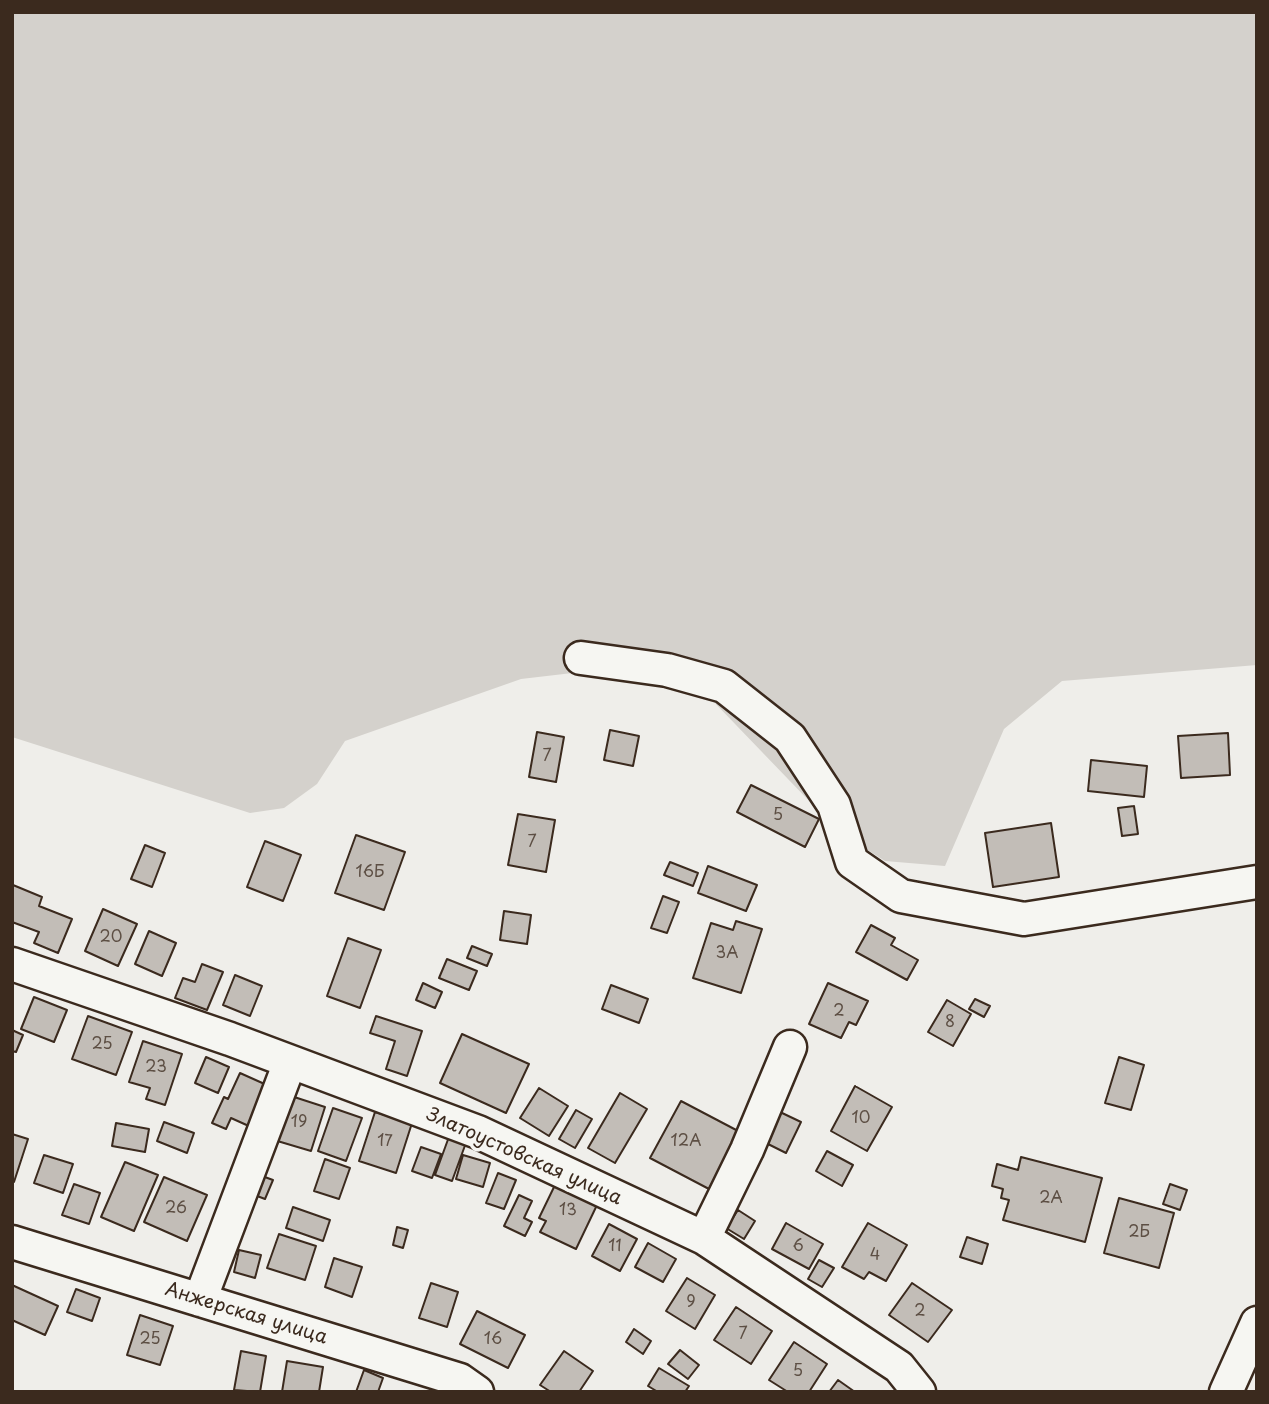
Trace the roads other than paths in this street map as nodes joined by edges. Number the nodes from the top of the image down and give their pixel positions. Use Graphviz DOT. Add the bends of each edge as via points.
graph roads {
  1 [pos="581,658"];
  2 [pos="1257,882"];
  3 [pos="12,964"];
  4 [pos="790,1047"];
  5 [pos="289,1062"];
  6 [pos="704,1238"];
  7 [pos="12,1242"];
  8 [pos="200,1300"];
  9 [pos="1254,1336"];
  10 [pos="477,1392"];
  11 [pos="919,1392"];
  12 [pos="1226,1392"];
  1 -- 2 [label="street" via="667,670 724,686 790,738 834,804 852,862 901,896 1024,919"];
  3 -- 5 [label="street, Златоустовская улица"];
  4 -- 6 [label="street"];
  5 -- 6 [label="street, Златоустовская улица" via="478,1132"];
  5 -- 8 [label="street"];
  6 -- 11 [label="street, Златоустовская улица" via="899,1367"];
  7 -- 8 [label="street, Анжерская улица"];
  8 -- 10 [label="street, Анжерская улица" via="460,1380"];
  9 -- 12 [label="street"];
}
